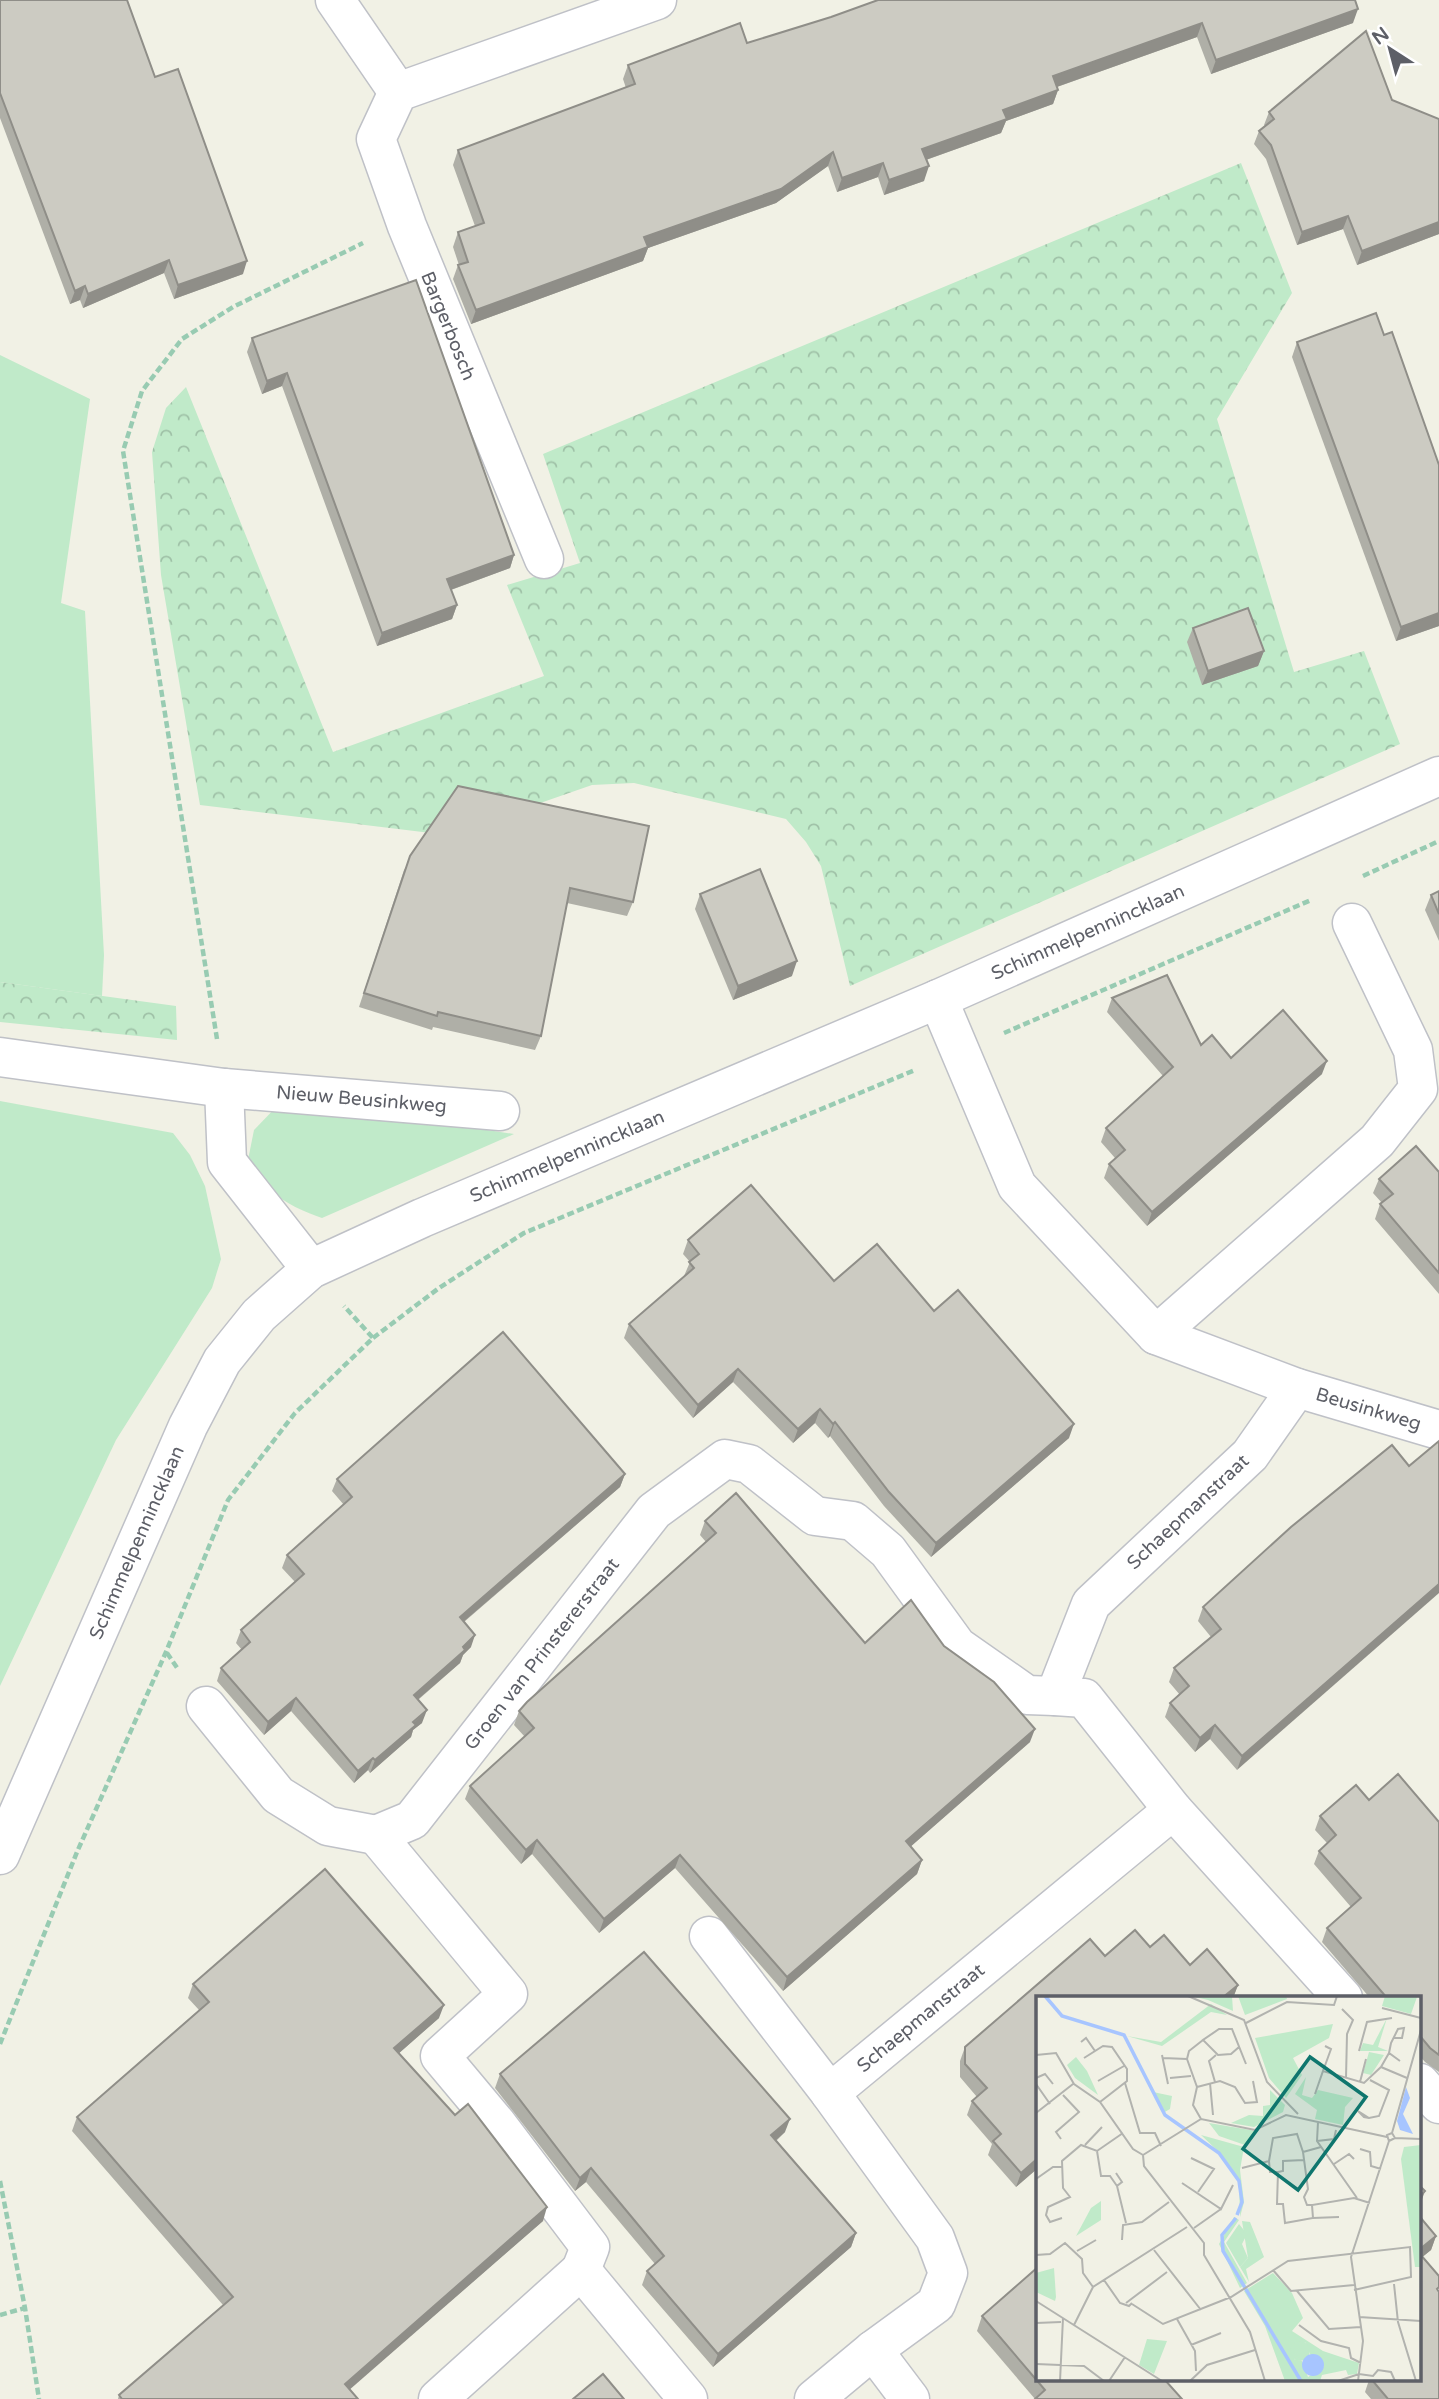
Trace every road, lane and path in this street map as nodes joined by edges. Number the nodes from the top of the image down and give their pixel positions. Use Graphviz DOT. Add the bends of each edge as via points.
graph roads {
  1 [pos="335,0"];
  2 [pos="639,3"];
  3 [pos="398,92"];
  4 [pos="407,226"];
  5 [pos="544,559"];
  6 [pos="1439,776"];
  7 [pos="1439,841"];
  8 [pos="1358,879"];
  9 [pos="1322,895"];
  10 [pos="1352,923"];
  11 [pos="938,999"];
  12 [pos="960,1052"];
  13 [pos="0,1057"];
  14 [pos="224,1088"];
  15 [pos="500,1111"];
  16 [pos="311,1269"];
  17 [pos="1156,1335"];
  18 [pos="373,1338"];
  19 [pos="1297,1388"];
  20 [pos="1439,1430"];
  21 [pos="1055,1696"];
  22 [pos="206,1706"];
  23 [pos="1173,1811"];
  24 [pos="376,1835"];
  25 [pos="0,1855"];
  26 [pos="709,1936"];
  27 [pos="1341,1996"];
  28 [pos="0,2044"];
  29 [pos="1422,2085"];
  30 [pos="830,2093"];
  31 [pos="1439,2104"];
  32 [pos="0,2181"];
  33 [pos="581,2270"];
  34 [pos="25,2308"];
  35 [pos="0,2315"];
  36 [pos="873,2350"];
  37 [pos="39,2399"];
  38 [pos="438,2399"];
  39 [pos="688,2399"];
  40 [pos="814,2399"];
  41 [pos="910,2399"];
  1 -- 3 [label="street"];
  2 -- 3 [label="street"];
  3 -- 4 [label="street, Bargerbosch" via="376,139"];
  4 -- 5 [label="street, Bargerbosch"];
  4 -- 14 [label="path" via="333,256 182,339 142,391 123,451"];
  6 -- 11 [label="street, Schimmelpennincklaan"];
  7 -- 8 [label="path"];
  9 -- 12 [label="path"];
  10 -- 17 [label="street" via="1413,1049 1418,1089 1377,1141"];
  11 -- 12 [label="street"];
  11 -- 16 [label="street, Schimmelpennincklaan"];
  12 -- 17 [label="street" via="1017,1186"];
  12 -- 18 [label="path" via="524,1233"];
  13 -- 14 [label="street, Nieuw Beusinkweg"];
  14 -- 15 [label="street, Nieuw Beusinkweg"];
  14 -- 16 [label="street" via="227,1162"];
  16 -- 18 [label="path"];
  16 -- 25 [label="street, Schimmelpennincklaan" via="260,1315 222,1361 188,1426"];
  17 -- 19 [label="street"];
  18 -- 28 [label="path" via="295,1413 228,1500"];
  19 -- 20 [label="street, Beusinkweg"];
  19 -- 21 [label="street, Schaepmanstraat" via="1250,1455 1091,1604"];
  21 -- 23 [label="street" via="1084,1698"];
  21 -- 24 [label="street, Groen van Prinstererstraat" via="1027,1695 957,1646 888,1551 853,1521 815,1516 750,1464 726,1459 654,1511 412,1819"];
  22 -- 24 [label="street" via="278,1795 328,1826"];
  23 -- 27 [label="street"];
  23 -- 30 [label="street, Schaepmanstraat"];
  24 -- 33 [label="street" via="508,1994 440,2056 590,2247"];
  26 -- 30 [label="street"];
  29 -- 31 [label="street"];
  30 -- 36 [label="street" via="935,2238 947,2273 936,2304"];
  32 -- 34 [label="path"];
  33 -- 38 [label="street"];
  33 -- 39 [label="street"];
  34 -- 35 [label="path"];
  34 -- 37 [label="path"];
  36 -- 40 [label="street"];
  36 -- 41 [label="street"];
}
